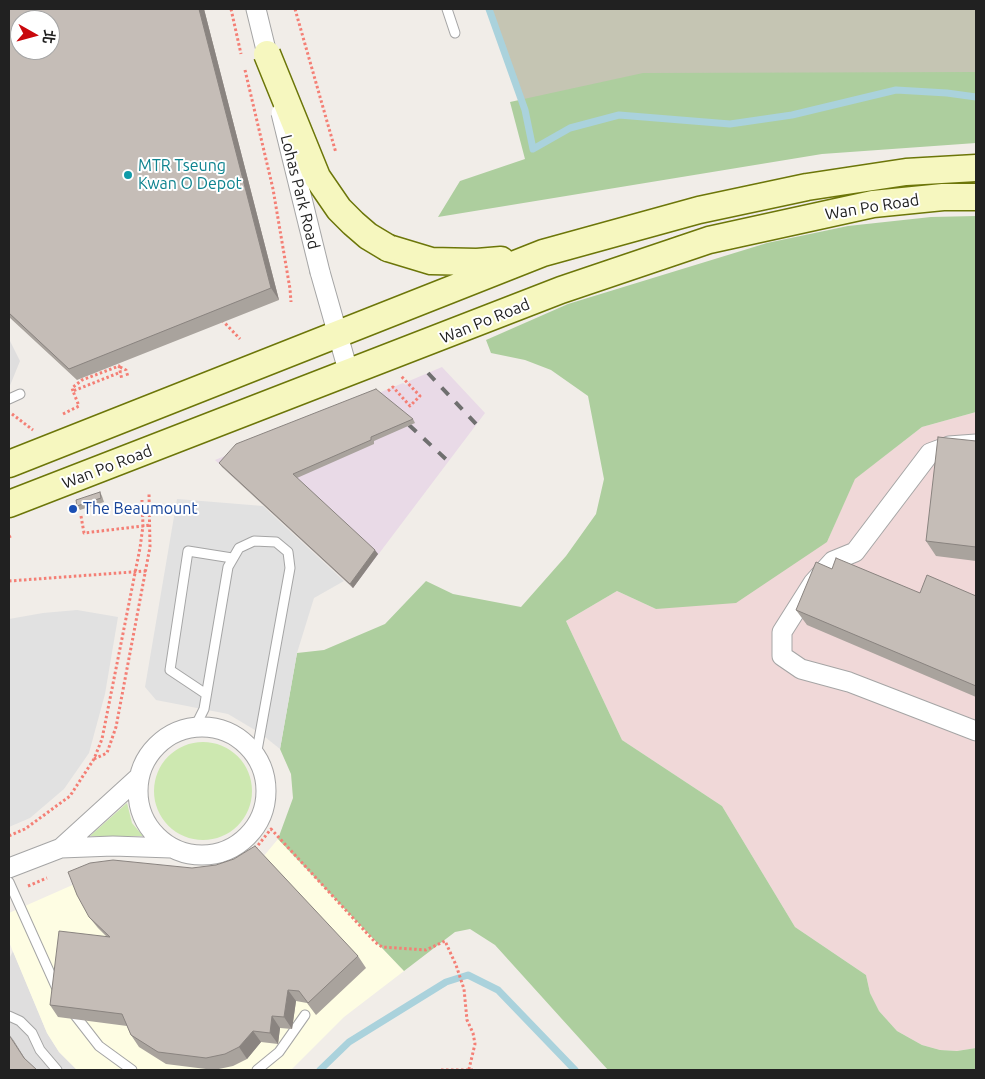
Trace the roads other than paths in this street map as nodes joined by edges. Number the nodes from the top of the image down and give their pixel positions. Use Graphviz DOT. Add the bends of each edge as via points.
graph roads {
  1 [pos="256,9"];
  2 [pos="447,9"];
  3 [pos="456,33"];
  4 [pos="254,55"];
  5 [pos="976,168"];
  6 [pos="976,197"];
  7 [pos="543,252"];
  8 [pos="336,333"];
  9 [pos="349,374"];
  10 [pos="20,394"];
  11 [pos="9,399"];
  12 [pos="976,444"];
  13 [pos="9,464"];
  14 [pos="9,504"];
  15 [pos="232,558"];
  16 [pos="206,694"];
  17 [pos="195,727"];
  18 [pos="976,731"];
  19 [pos="256,756"];
  20 [pos="139,777"];
  21 [pos="61,848"];
  22 [pos="171,848"];
  23 [pos="9,868"];
  24 [pos="9,882"];
  25 [pos="305,1015"];
  26 [pos="9,1016"];
  27 [pos="57,1070"];
  28 [pos="132,1070"];
  29 [pos="258,1070"];
  1 -- 4 [label="street, Lohas Park Road"];
  2 -- 3 [label="lane"];
  4 -- 7 [label="main road, bridge" via="322,185 368,236 388,248 417,258 452,262 505,260"];
  4 -- 8 [label="street, Lohas Park Road, bridge"];
  5 -- 7 [label="main road, Wan Po Road" via="906,172 807,187 699,210"];
  6 -- 9 [label="main road, Wan Po Road" via="873,204 709,240 562,290"];
  7 -- 8 [label="main road, Wan Po Road"];
  8 -- 9 [label="street, Lohas Park Road"];
  8 -- 13 [label="main road, Wan Po Road"];
  9 -- 14 [label="main road, Wan Po Road"];
  10 -- 11 [label="lane"];
  12 -- 18 [label="street" via="949,446 930,453 855,552 833,561 813,583 782,632 782,656 801,668 850,682"];
  15 -- 16 [label="lane"];
  15 -- 16 [label="lane" via="188,550 170,670"];
  15 -- 19 [label="lane" via="239,548 266,540 281,545 290,560"];
  16 -- 17 [label="lane" via="204,709"];
  17 -- 19 [label="street" via="230,733"];
  17 -- 20 [label="street" via="176,732 159,743"];
  19 -- 22 [label="street" via="265,776 266,797 261,818 249,836 232,849 212,855 191,855"];
  20 -- 21 [label="street"];
  20 -- 22 [label="street" via="138,798 143,818 155,835"];
  21 -- 22 [label="street"];
  21 -- 23 [label="street"];
  24 -- 28 [label="lane" via="63,1000 99,1046"];
  25 -- 29 [label="lane" via="280,1052"];
  26 -- 27 [label="lane" via="20,1021 32,1034 40,1050"];
}
